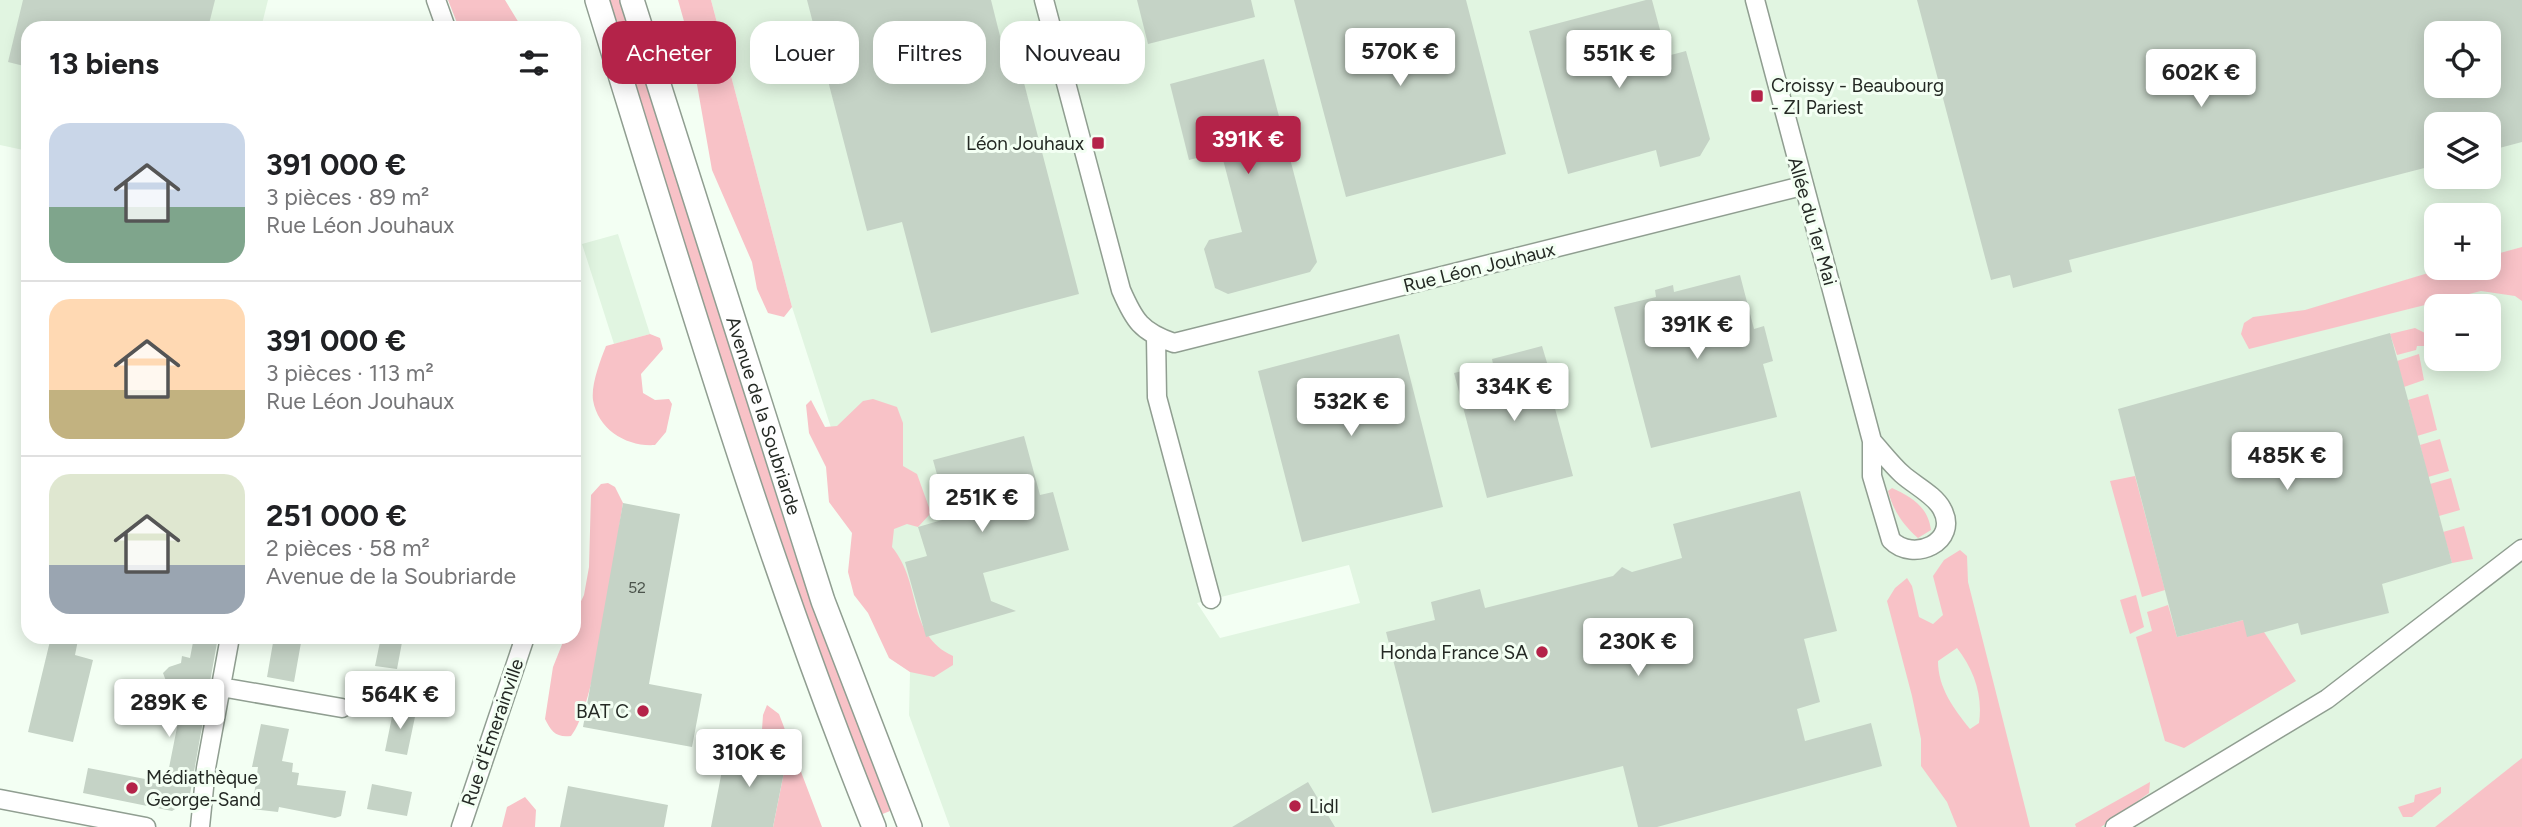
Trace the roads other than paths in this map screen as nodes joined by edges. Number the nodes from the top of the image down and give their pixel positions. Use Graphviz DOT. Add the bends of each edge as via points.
graph roads {
  1 [pos="436,0"];
  2 [pos="597,0"];
  3 [pos="632,0"];
  4 [pos="1044,0"];
  5 [pos="1755,0"];
  6 [pos="444,21"];
  7 [pos="1802,186"];
  8 [pos="1156,337"];
  9 [pos="1872,441"];
  10 [pos="2522,549"];
  11 [pos="1211,599"];
  12 [pos="229,644"];
  13 [pos="523,644"];
  14 [pos="221,688"];
  15 [pos="342,708"];
  16 [pos="0,800"];
  17 [pos="144,827"];
  18 [pos="200,827"];
  19 [pos="461,827"];
  20 [pos="874,827"];
  21 [pos="910,827"];
  22 [pos="2115,827"];
  1 -- 6 [label="street"];
  2 -- 20 [label="street, Avenue de la Soubriarde" via="768,546 828,715"];
  3 -- 21 [label="street, Avenue de la Soubriarde" via="823,601"];
  4 -- 8 [label="street" via="1121,289 1135,321"];
  5 -- 7 [label="street, Allée du 1er Mai"];
  7 -- 8 [label="street, Rue Léon Jouhaux" via="1198,340 1174,343"];
  7 -- 9 [label="street, Allée du 1er Mai"];
  8 -- 11 [label="street" via="1157,397"];
  9 -- 9 [label="street, Allée du 1er Mai" via="1872,476 1891,540 1907,550 1928,548 1942,534 1941,506"];
  10 -- 22 [label="street" via="2327,699"];
  12 -- 14 [label="street"];
  13 -- 19 [label="street, Rue d'Émerainville"];
  14 -- 15 [label="street"];
  14 -- 18 [label="street"];
  16 -- 17 [label="street"];
}
